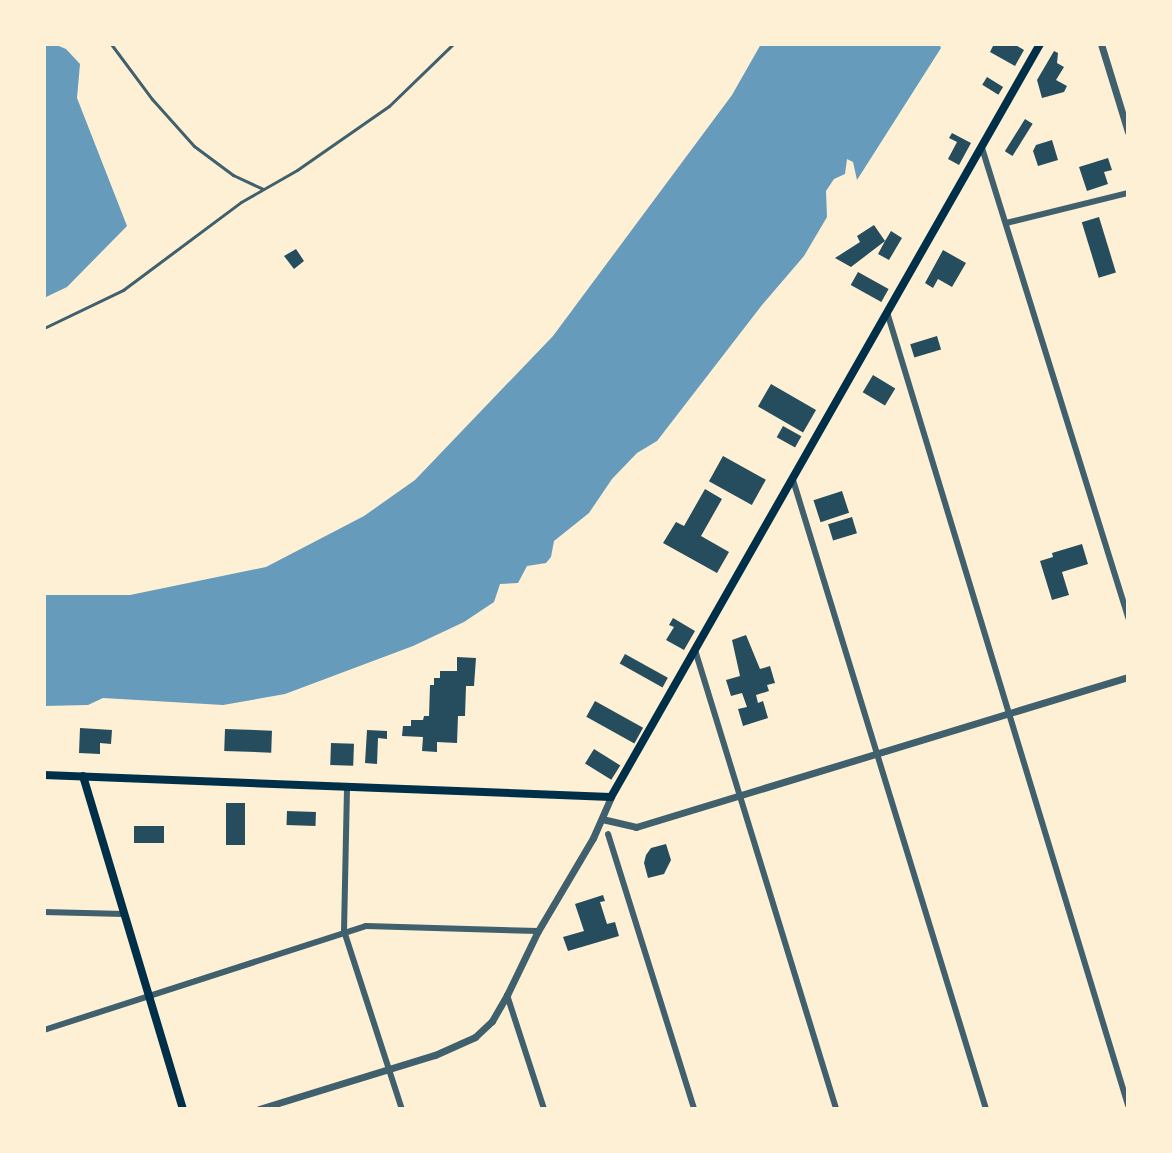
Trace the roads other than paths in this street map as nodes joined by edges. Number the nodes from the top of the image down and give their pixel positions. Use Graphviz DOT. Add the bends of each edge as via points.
graph roads {
  1 [pos="111,44"];
  2 [pos="453,44"];
  3 [pos="1040,44"];
  4 [pos="1101,44"];
  5 [pos="1128,132"];
  6 [pos="982,148"];
  7 [pos="263,189"];
  8 [pos="1128,193"];
  9 [pos="1006,223"];
  10 [pos="887,312"];
  11 [pos="44,328"];
  12 [pos="793,480"];
  13 [pos="1128,618"];
  14 [pos="695,649"];
  15 [pos="1128,677"];
  16 [pos="1008,713"];
  17 [pos="877,753"];
  18 [pos="44,775"];
  19 [pos="83,776"];
  20 [pos="347,788"];
  21 [pos="740,795"];
  22 [pos="611,797"];
  23 [pos="602,819"];
  24 [pos="608,834"];
  25 [pos="44,912"];
  26 [pos="124,914"];
  27 [pos="344,931"];
  28 [pos="538,931"];
  29 [pos="507,995"];
  30 [pos="149,997"];
  31 [pos="44,1030"];
  32 [pos="390,1069"];
  33 [pos="1128,1105"];
  34 [pos="183,1109"];
  35 [pos="259,1109"];
  36 [pos="402,1109"];
  37 [pos="544,1109"];
  38 [pos="694,1109"];
  39 [pos="836,1109"];
  40 [pos="986,1109"];
  1 -- 7 [label="lane" via="194,146"];
  2 -- 7 [label="lane" via="389,106"];
  3 -- 6 [label="main road"];
  4 -- 5 [label="street"];
  6 -- 9 [label="street"];
  6 -- 10 [label="main road"];
  7 -- 11 [label="lane" via="123,290"];
  8 -- 9 [label="street"];
  9 -- 13 [label="street"];
  10 -- 12 [label="main road"];
  10 -- 16 [label="street"];
  12 -- 14 [label="main road"];
  12 -- 17 [label="street"];
  14 -- 21 [label="street"];
  14 -- 22 [label="main road"];
  15 -- 16 [label="street"];
  16 -- 17 [label="street"];
  16 -- 33 [label="street"];
  17 -- 21 [label="street"];
  17 -- 40 [label="street"];
  18 -- 19 [label="main road"];
  19 -- 20 [label="main road"];
  19 -- 26 [label="main road"];
  20 -- 22 [label="main road"];
  20 -- 27 [label="street"];
  21 -- 23 [label="street" via="636,827"];
  21 -- 39 [label="street"];
  22 -- 23 [label="street"];
  23 -- 28 [label="street"];
  24 -- 38 [label="street"];
  25 -- 26 [label="street"];
  26 -- 30 [label="main road"];
  27 -- 28 [label="street" via="380,925"];
  27 -- 30 [label="street"];
  27 -- 32 [label="street"];
  28 -- 29 [label="street"];
  29 -- 32 [label="street" via="475,1037"];
  29 -- 37 [label="street"];
  30 -- 31 [label="street"];
  30 -- 34 [label="main road"];
  32 -- 35 [label="street"];
  32 -- 36 [label="street"];
}
